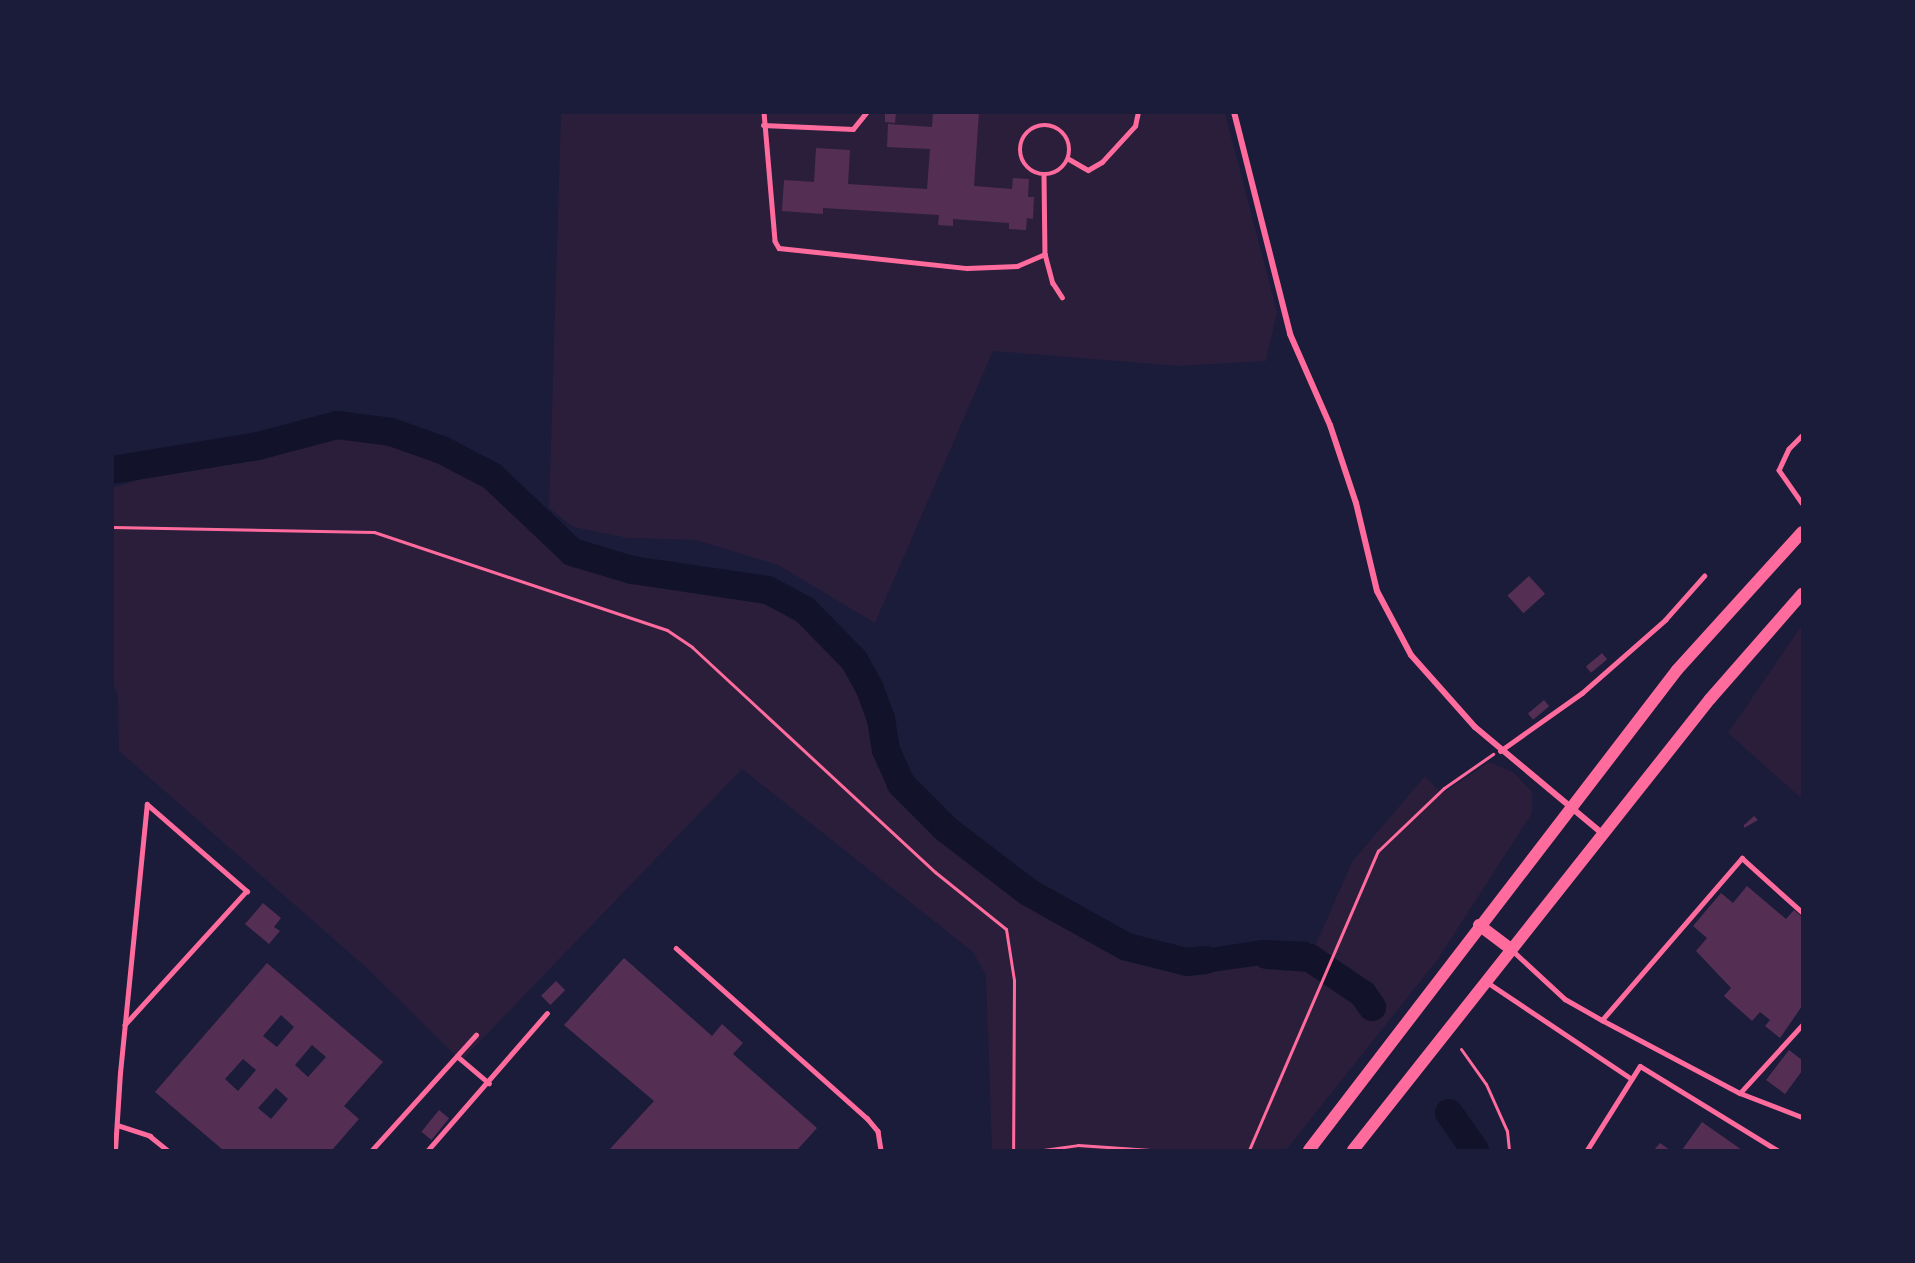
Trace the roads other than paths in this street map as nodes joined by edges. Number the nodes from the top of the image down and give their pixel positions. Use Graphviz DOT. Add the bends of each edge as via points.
graph roads {
  1 [pos="764,112"];
  2 [pos="867,112"];
  3 [pos="1138,112"];
  4 [pos="1234,112"];
  5 [pos="763,125"];
  6 [pos="1069,159"];
  7 [pos="1044,175"];
  8 [pos="1045,254"];
  9 [pos="1062,297"];
  10 [pos="1803,436"];
  11 [pos="1803,502"];
  12 [pos="1803,532"];
  13 [pos="1704,576"];
  14 [pos="1803,594"];
  15 [pos="1500,751"];
  16 [pos="1572,807"];
  17 [pos="1605,835"];
  18 [pos="1803,912"];
  19 [pos="1479,925"];
  20 [pos="676,948"];
  21 [pos="1510,948"];
  22 [pos="1485,980"];
  23 [pos="547,1013"];
  24 [pos="1602,1020"];
  25 [pos="125,1024"];
  26 [pos="1803,1024"];
  27 [pos="476,1035"];
  28 [pos="457,1056"];
  29 [pos="1632,1079"];
  30 [pos="489,1083"];
  31 [pos="1740,1093"];
  32 [pos="1803,1117"];
  33 [pos="117,1125"];
  34 [pos="115,1150"];
  35 [pos="167,1150"];
  36 [pos="372,1150"];
  37 [pos="428,1150"];
  38 [pos="881,1150"];
  39 [pos="1310,1150"];
  40 [pos="1353,1150"];
  41 [pos="1587,1150"];
  42 [pos="1777,1150"];
  1 -- 5 [label="lane"];
  2 -- 5 [label="lane" via="852,129"];
  3 -- 6 [label="lane" via="1135,126 1102,162 1088,170"];
  4 -- 15 [label="street" via="1290,334 1330,425 1356,503 1377,591 1411,655"];
  5 -- 8 [label="lane" via="775,242 779,248 967,268 1017,266"];
  6 -- 7 [label="lane" via="1059,171"];
  6 -- 7 [label="lane" via="1070,144 1062,130 1047,124 1032,128 1022,140 1020,156 1029,169"];
  7 -- 8 [label="lane"];
  8 -- 9 [label="lane" via="1053,283"];
  10 -- 11 [label="lane" via="1789,449 1779,470"];
  12 -- 16 [label="main road" via="1677,670"];
  13 -- 15 [label="lane" via="1665,620 1582,693"];
  14 -- 17 [label="main road" via="1710,699"];
  15 -- 16 [label="street"];
  16 -- 17 [label="street"];
  16 -- 19 [label="main road"];
  17 -- 21 [label="main road"];
  18 -- 24 [label="lane" via="1742,858"];
  19 -- 21 [label="main road"];
  19 -- 39 [label="main road"];
  20 -- 38 [label="lane" via="867,1118 878,1131"];
  21 -- 22 [label="main road"];
  21 -- 24 [label="lane" via="1565,999"];
  22 -- 29 [label="lane"];
  22 -- 40 [label="main road"];
  23 -- 30 [label="lane"];
  24 -- 31 [label="lane"];
  25 -- 25 [label="lane" via="247,891 147,804 144,828"];
  25 -- 33 [label="lane"];
  26 -- 31 [label="lane"];
  27 -- 28 [label="lane"];
  28 -- 30 [label="lane"];
  28 -- 36 [label="lane"];
  29 -- 41 [label="lane"];
  29 -- 42 [label="lane" via="1640,1066"];
  30 -- 37 [label="lane"];
  31 -- 32 [label="lane"];
  33 -- 34 [label="lane"];
  33 -- 35 [label="lane" via="150,1136"];
}
